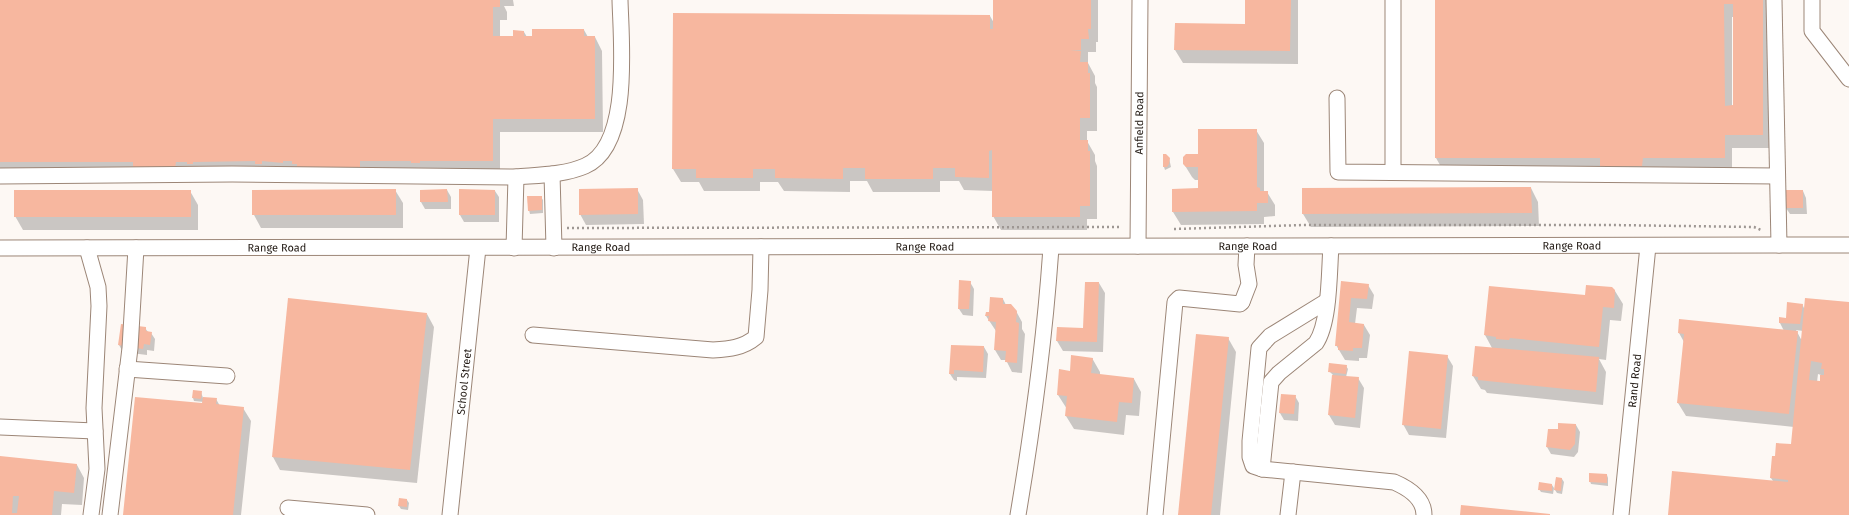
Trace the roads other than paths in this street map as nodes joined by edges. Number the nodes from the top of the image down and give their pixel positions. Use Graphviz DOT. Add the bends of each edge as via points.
graph roads {
  1 [pos="620,0"];
  2 [pos="1140,0"];
  3 [pos="1392,0"];
  4 [pos="1774,0"];
  5 [pos="1812,0"];
  6 [pos="1849,79"];
  7 [pos="1337,98"];
  8 [pos="1393,172"];
  9 [pos="552,174"];
  10 [pos="0,176"];
  11 [pos="1777,176"];
  12 [pos="516,177"];
  13 [pos="1779,245"];
  14 [pos="1849,245"];
  15 [pos="1138,246"];
  16 [pos="1247,246"];
  17 [pos="1331,246"];
  18 [pos="1648,246"];
  19 [pos="761,247"];
  20 [pos="1051,247"];
  21 [pos="0,248"];
  22 [pos="87,248"];
  23 [pos="136,248"];
  24 [pos="478,248"];
  25 [pos="514,248"];
  26 [pos="554,248"];
  27 [pos="1327,301"];
  28 [pos="533,335"];
  29 [pos="127,368"];
  30 [pos="227,376"];
  31 [pos="0,427"];
  32 [pos="95,431"];
  33 [pos="1262,469"];
  34 [pos="1293,472"];
  35 [pos="288,508"];
  36 [pos="91,515"];
  37 [pos="110,515"];
  38 [pos="366,515"];
  39 [pos="450,515"];
  40 [pos="1018,515"];
  41 [pos="1155,515"];
  42 [pos="1288,515"];
  43 [pos="1424,515"];
  44 [pos="1621,515"];
  1 -- 9 [label="street" via="621,89 616,123 598,157 585,166"];
  2 -- 15 [label="street, Anfield Road"];
  3 -- 8 [label="street"];
  4 -- 11 [label="street"];
  5 -- 6 [label="street" via="1812,31"];
  7 -- 8 [label="street" via="1338,172"];
  8 -- 11 [label="street"];
  9 -- 12 [label="street"];
  9 -- 26 [label="street"];
  10 -- 12 [label="street" via="232,174"];
  11 -- 13 [label="street"];
  12 -- 25 [label="street"];
  13 -- 14 [label="street, Range Road"];
  13 -- 18 [label="street, Range Road"];
  15 -- 16 [label="street, Range Road"];
  15 -- 20 [label="street, Range Road"];
  16 -- 17 [label="street, Range Road"];
  16 -- 41 [label="street" via="1246,265 1239,284 1242,302 1240,304 1179,298 1175,302"];
  17 -- 18 [label="street, Range Road"];
  17 -- 27 [label="street"];
  18 -- 44 [label="street, Rand Road"];
  19 -- 20 [label="street, Range Road"];
  19 -- 26 [label="street, Range Road"];
  19 -- 28 [label="street" via="756,337 748,343 713,350"];
  20 -- 40 [label="street" via="1031,434"];
  21 -- 22 [label="street, Range Road"];
  22 -- 23 [label="street, Range Road"];
  22 -- 32 [label="street" via="98,287 99,306"];
  23 -- 24 [label="street, Range Road"];
  23 -- 29 [label="street"];
  24 -- 25 [label="street, Range Road"];
  24 -- 39 [label="street, School Street"];
  25 -- 26 [label="street, Range Road"];
  27 -- 33 [label="street" via="1322,331 1316,343 1278,373 1271,382"];
  27 -- 33 [label="street" via="1270,336 1259,348 1250,457 1253,466"];
  29 -- 30 [label="street"];
  29 -- 37 [label="street"];
  31 -- 32 [label="street"];
  32 -- 36 [label="street" via="97,469"];
  33 -- 34 [label="street"];
  34 -- 42 [label="street"];
  34 -- 43 [label="street" via="1394,482 1406,487 1422,502"];
  35 -- 38 [label="street"];
}
